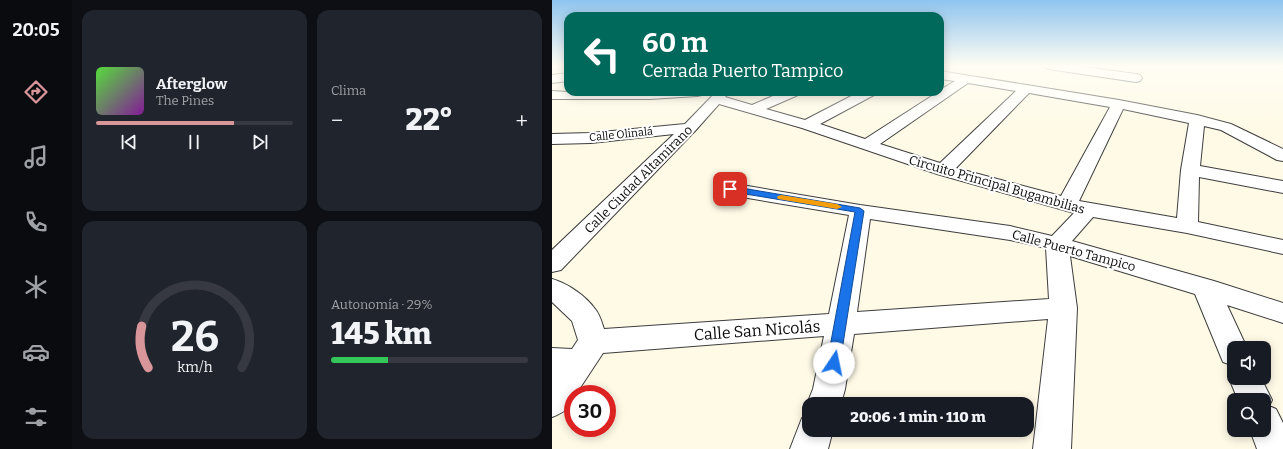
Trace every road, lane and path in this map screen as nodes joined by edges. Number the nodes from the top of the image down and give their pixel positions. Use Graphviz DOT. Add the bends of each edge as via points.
graph roads {
  1 [pos="954,87"];
  2 [pos="1014,87"];
  3 [pos="1026,89"];
  4 [pos="944,94"];
  5 [pos="552,95"];
  6 [pos="564,95"];
  7 [pos="719,96"];
  8 [pos="784,96"];
  9 [pos="861,96"];
  10 [pos="941,96"];
  11 [pos="1119,104"];
  12 [pos="754,109"];
  13 [pos="1197,120"];
  14 [pos="807,125"];
  15 [pos="690,128"];
  16 [pos="552,140"];
  17 [pos="868,145"];
  18 [pos="1283,156"];
  19 [pos="943,170"];
  20 [pos="1190,170"];
  21 [pos="1283,187"];
  22 [pos="730,189"];
  23 [pos="1078,207"];
  24 [pos="860,211"];
  25 [pos="1187,226"];
  26 [pos="1057,244"];
  27 [pos="1283,247"];
  28 [pos="552,264"];
  29 [pos="1205,287"];
  30 [pos="552,288"];
  31 [pos="1063,308"];
  32 [pos="1283,313"];
  33 [pos="841,324"];
  34 [pos="1229,341"];
  35 [pos="575,355"];
  36 [pos="826,397"];
  37 [pos="552,402"];
  38 [pos="813,437"];
  39 [pos="1271,437"];
  40 [pos="809,449"];
  41 [pos="1052,449"];
  42 [pos="1276,449"];
  1 -- 4 [label="street"];
  2 -- 3 [label="street"];
  3 -- 11 [label="street"];
  3 -- 19 [label="street"];
  5 -- 6 [label="street"];
  7 -- 12 [label="street, Circuito Principal Bugambilias"];
  7 -- 15 [label="street, Calle Ciudad Altamirano"];
  8 -- 12 [label="street"];
  9 -- 14 [label="street"];
  10 -- 17 [label="street"];
  11 -- 13 [label="street"];
  11 -- 23 [label="street"];
  12 -- 14 [label="street, Circuito Principal Bugambilias"];
  13 -- 18 [label="street" via="1226,127"];
  13 -- 20 [label="street"];
  14 -- 17 [label="street, Circuito Principal Bugambilias"];
  15 -- 16 [label="street, Calle Olinalá"];
  15 -- 28 [label="street, Calle Ciudad Altamirano"];
  17 -- 19 [label="street, Circuito Principal Bugambilias"];
  19 -- 23 [label="street, Circuito Principal Bugambilias"];
  20 -- 21 [label="street"];
  20 -- 25 [label="street"];
  22 -- 24 [label="street, Calle Puerto Tampico"];
  23 -- 25 [label="street, Circuito Principal Bugambilias"];
  23 -- 26 [label="street"];
  24 -- 26 [label="street, Calle Puerto Tampico" via="1010,233"];
  24 -- 33 [label="street"];
  25 -- 27 [label="street, Circuito Principal Bugambilias"];
  26 -- 29 [label="street, Calle Puerto Tampico"];
  26 -- 31 [label="street"];
  29 -- 32 [label="street, Calle Puerto Tampico"];
  29 -- 34 [label="street"];
  30 -- 35 [label="street" via="585,316"];
  31 -- 33 [label="street, Calle San Nicolás"];
  31 -- 41 [label="street"];
  33 -- 35 [label="street, Calle San Nicolás"];
  33 -- 36 [label="street"];
  35 -- 37 [label="street"];
  38 -- 40 [label="street"];
  39 -- 42 [label="street"];
}
